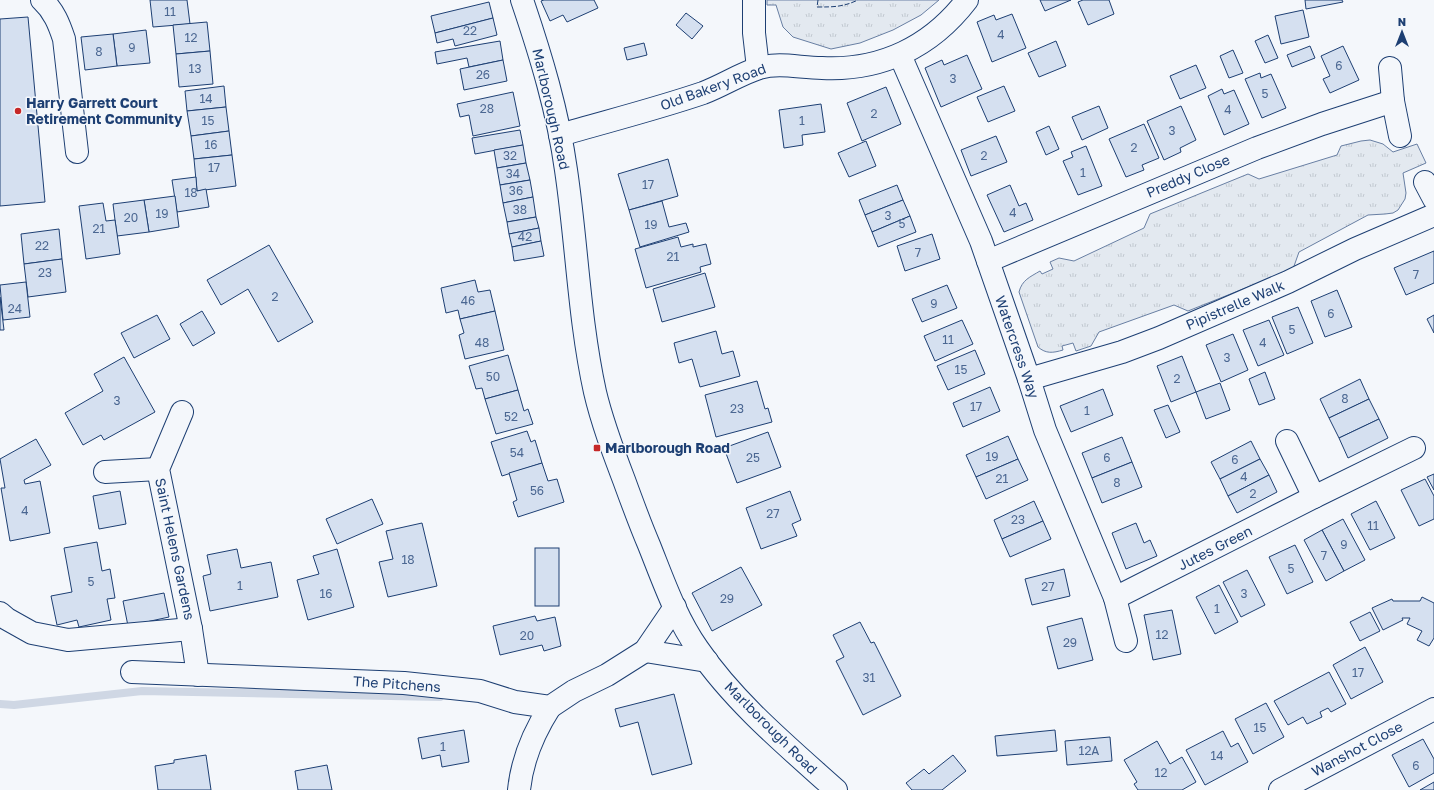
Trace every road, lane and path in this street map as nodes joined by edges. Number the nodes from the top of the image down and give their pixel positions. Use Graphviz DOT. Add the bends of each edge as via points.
graph roads {
  1 [pos="42,0"];
  2 [pos="522,0"];
  3 [pos="754,0"];
  4 [pos="967,0"];
  5 [pos="900,55"];
  6 [pos="758,68"];
  7 [pos="1390,68"];
  8 [pos="1393,101"];
  9 [pos="560,135"];
  10 [pos="1400,136"];
  11 [pos="78,152"];
  12 [pos="1434,215"];
  13 [pos="988,261"];
  14 [pos="1029,379"];
  15 [pos="182,412"];
  16 [pos="1287,441"];
  17 [pos="1414,448"];
  18 [pos="158,469"];
  19 [pos="105,472"];
  20 [pos="1314,497"];
  21 [pos="1115,598"];
  22 [pos="675,607"];
  23 [pos="0,613"];
  24 [pos="191,629"];
  25 [pos="1126,641"];
  26 [pos="644,651"];
  27 [pos="707,661"];
  28 [pos="132,672"];
  29 [pos="198,675"];
  30 [pos="550,707"];
  31 [pos="1434,709"];
  32 [pos="519,790"];
  33 [pos="836,790"];
  34 [pos="1280,790"];
  1 -- 11 [label="street" via="54,13 64,39"];
  2 -- 9 [label="street, Marlborough Road" via="544,66"];
  3 -- 6 [label="street"];
  4 -- 5 [label="street, Old Bakery Road" via="930,37"];
  5 -- 6 [label="street, Old Bakery Road" via="855,67 775,65"];
  5 -- 13 [label="street, Watercress Way"];
  6 -- 9 [label="street, Old Bakery Road" via="704,92"];
  7 -- 8 [label="street"];
  8 -- 10 [label="street"];
  8 -- 13 [label="street, Preddy Close" via="1257,148"];
  9 -- 22 [label="street, Marlborough Road" via="581,302 596,394 610,444"];
  12 -- 14 [label="street, Pipistrelle Walk" via="1159,338 1122,352"];
  13 -- 14 [label="street, Watercress Way"];
  14 -- 21 [label="street, Watercress Way" via="1045,430"];
  15 -- 18 [label="street, Saint Helens Gardens"];
  16 -- 20 [label="street"];
  17 -- 20 [label="street, Jutes Green"];
  18 -- 19 [label="street, Saint Helens Gardens"];
  18 -- 24 [label="street, Saint Helens Gardens"];
  20 -- 21 [label="street, Jutes Green"];
  21 -- 25 [label="street, Watercress Way"];
  22 -- 26 [label="street"];
  22 -- 27 [label="street, Marlborough Road" via="691,639"];
  23 -- 24 [label="street, Saint Helens Gardens" via="32,633 68,640"];
  24 -- 29 [label="street, Saint Helens Gardens"];
  26 -- 27 [label="street"];
  26 -- 30 [label="street" via="607,675 574,690"];
  27 -- 33 [label="street, Marlborough Road" via="762,722"];
  28 -- 29 [label="street, The Pitchens"];
  29 -- 30 [label="street, The Pitchens" via="404,683 480,692 515,702"];
  30 -- 32 [label="street" via="538,725 528,750"];
  31 -- 34 [label="street, Wanshot Close"];
}
